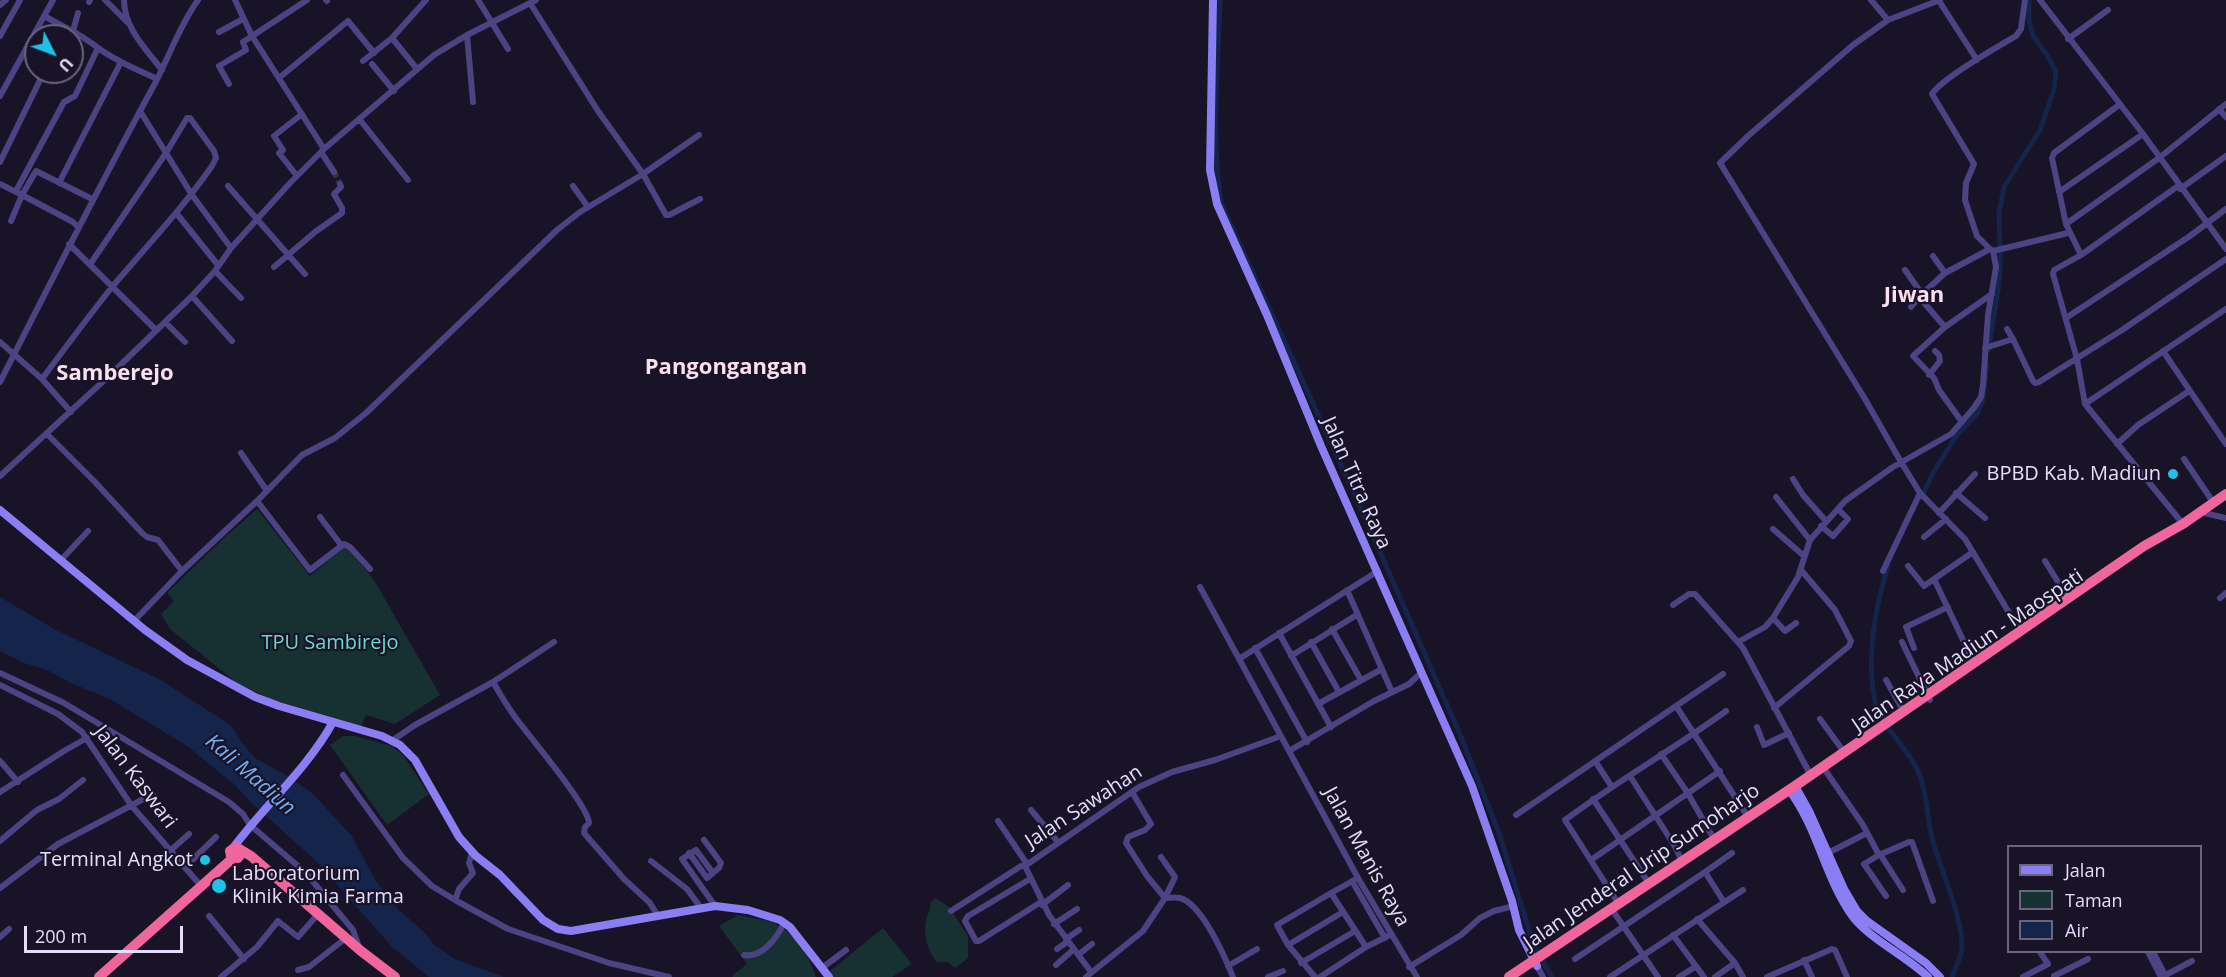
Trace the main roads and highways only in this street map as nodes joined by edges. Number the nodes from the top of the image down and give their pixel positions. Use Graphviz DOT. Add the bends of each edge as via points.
graph roads {
  1 [pos="1213,0"];
  2 [pos="2226,494"];
  3 [pos="0,510"];
  4 [pos="2097,582"];
  5 [pos="1929,698"];
  6 [pos="333,722"];
  7 [pos="1886,727"];
  8 [pos="1794,791"];
  9 [pos="236,852"];
  10 [pos="1614,908"];
  11 [pos="1889,941"];
  12 [pos="1541,959"];
  13 [pos="381,973"];
  14 [pos="1943,976"];
  15 [pos="99,977"];
  16 [pos="395,977"];
  17 [pos="829,977"];
  18 [pos="1509,977"];
  19 [pos="1520,977"];
  20 [pos="1928,977"];
  1 -- 12 [label="main road, Jalan Titra Raya" via="1209,138 1212,188 1472,786 1519,930"];
  2 -- 4 [label="highway, Jalan Raya Madiun - Maospati"];
  3 -- 6 [label="main road" via="134,621 188,660 255,697"];
  4 -- 5 [label="highway, Jalan Raya Madiun - Maospati"];
  4 -- 5 [label="highway, Jalan Raya Madiun - Maospati" via="2020,631"];
  5 -- 7 [label="highway, Jalan Raya Madiun - Maospati"];
  5 -- 7 [label="highway, Jalan Raya Madiun - Maospati"];
  6 -- 9 [label="main road" via="321,742 252,824"];
  6 -- 17 [label="main road" via="400,745 415,760 459,837 543,920 558,929 579,930 715,906 748,910 784,923"];
  7 -- 8 [label="highway, Jalan Raya Madiun - Maospati"];
  7 -- 8 [label="highway, Jalan Raya Madiun - Maospati" via="1810,774"];
  8 -- 10 [label="highway, Jalan Jenderal Urip Sumoharjo"];
  8 -- 10 [label="highway, Jalan Jenderal Urip Sumoharjo" via="1714,838"];
  8 -- 11 [label="main road" via="1857,911"];
  8 -- 11 [label="main road" via="1852,916"];
  9 -- 13 [label="highway" via="258,861"];
  9 -- 15 [label="highway"];
  10 -- 12 [label="highway, Jalan Jenderal Urip Sumoharjo"];
  11 -- 14 [label="main road"];
  11 -- 20 [label="main road"];
  12 -- 18 [label="highway, Jalan Jenderal Urip Sumoharjo"];
  12 -- 19 [label="highway, Jalan Jenderal Urip Sumoharjo"];
  13 -- 16 [label="highway"];
}
